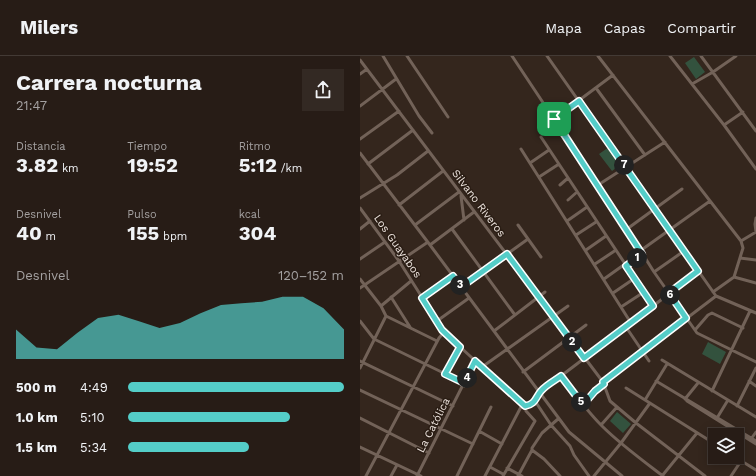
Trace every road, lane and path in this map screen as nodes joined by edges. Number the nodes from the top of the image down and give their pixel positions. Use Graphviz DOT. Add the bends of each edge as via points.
graph roads {
  1 [pos="383,56"];
  2 [pos="407,56"];
  3 [pos="512,56"];
  4 [pos="547,56"];
  5 [pos="598,56"];
  6 [pos="670,56"];
  7 [pos="700,56"];
  8 [pos="736,56"];
  9 [pos="360,60"];
  10 [pos="367,69"];
  11 [pos="713,72"];
  12 [pos="360,74"];
  13 [pos="613,75"];
  14 [pos="396,79"];
  15 [pos="692,84"];
  16 [pos="596,88"];
  17 [pos="382,89"];
  18 [pos="579,101"];
  19 [pos="360,106"];
  20 [pos="398,111"];
  21 [pos="743,112"];
  22 [pos="448,117"];
  23 [pos="554,119"];
  24 [pos="724,125"];
  25 [pos="413,130"];
  26 [pos="756,130"];
  27 [pos="432,133"];
  28 [pos="541,137"];
  29 [pos="360,139"];
  30 [pos="665,142"];
  31 [pos="521,149"];
  32 [pos="550,150"];
  33 [pos="428,151"];
  34 [pos="360,153"];
  35 [pos="645,155"];
  36 [pos="530,163"];
  37 [pos="368,164"];
  38 [pos="559,164"];
  39 [pos="626,167"];
  40 [pos="756,169"];
  41 [pos="443,171"];
  42 [pos="539,177"];
  43 [pos="568,178"];
  44 [pos="383,184"];
  45 [pos="560,185"];
  46 [pos="598,185"];
  47 [pos="682,189"];
  48 [pos="577,192"];
  49 [pos="460,193"];
  50 [pos="360,198"];
  51 [pos="568,200"];
  52 [pos="710,201"];
  53 [pos="399,205"];
  54 [pos="587,207"];
  55 [pos="360,208"];
  56 [pos="655,209"];
  57 [pos="474,212"];
  58 [pos="464,220"];
  59 [pos="756,220"];
  60 [pos="370,221"];
  61 [pos="567,221"];
  62 [pos="596,222"];
  63 [pos="415,225"];
  64 [pos="518,225"];
  65 [pos="360,229"];
  66 [pos="452,229"];
  67 [pos="627,229"];
  68 [pos="670,230"];
  69 [pos="576,235"];
  70 [pos="606,236"];
  71 [pos="528,239"];
  72 [pos="741,241"];
  73 [pos="385,242"];
  74 [pos="429,244"];
  75 [pos="586,250"];
  76 [pos="616,250"];
  77 [pos="684,251"];
  78 [pos="641,253"];
  79 [pos="507,254"];
  80 [pos="541,257"];
  81 [pos="740,258"];
  82 [pos="360,259"];
  83 [pos="756,260"];
  84 [pos="399,261"];
  85 [pos="595,264"];
  86 [pos="626,265"];
  87 [pos="483,271"];
  88 [pos="698,271"];
  89 [pos="654,272"];
  90 [pos="453,276"];
  91 [pos="734,277"];
  92 [pos="635,278"];
  93 [pos="360,279"];
  94 [pos="604,279"];
  95 [pos="411,281"];
  96 [pos="756,283"];
  97 [pos="364,285"];
  98 [pos="461,287"];
  99 [pos="360,288"];
  100 [pos="545,292"];
  101 [pos="644,292"];
  102 [pos="713,292"];
  103 [pos="612,293"];
  104 [pos="669,293"];
  105 [pos="716,296"];
  106 [pos="391,297"];
  107 [pos="538,297"];
  108 [pos="422,298"];
  109 [pos="469,298"];
  110 [pos="381,306"];
  111 [pos="568,306"];
  112 [pos="653,306"];
  113 [pos="621,307"];
  114 [pos="750,311"];
  115 [pos="756,314"];
  116 [pos="515,315"];
  117 [pos="386,316"];
  118 [pos="553,317"];
  119 [pos="686,318"];
  120 [pos="360,321"];
  121 [pos="437,321"];
  122 [pos="631,323"];
  123 [pos="586,325"];
  124 [pos="626,327"];
  125 [pos="411,328"];
  126 [pos="743,328"];
  127 [pos="695,330"];
  128 [pos="494,331"];
  129 [pos="444,332"];
  130 [pos="569,338"];
  131 [pos="374,339"];
  132 [pos="437,341"];
  133 [pos="460,347"];
  134 [pos="508,350"];
  135 [pos="732,350"];
  136 [pos="643,352"];
  137 [pos="584,358"];
  138 [pos="662,360"];
  139 [pos="361,361"];
  140 [pos="475,361"];
  141 [pos="649,361"];
  142 [pos="756,362"];
  143 [pos="426,364"];
  144 [pos="668,364"];
  145 [pos="482,367"];
  146 [pos="360,368"];
  147 [pos="756,368"];
  148 [pos="523,372"];
  149 [pos="445,374"];
  150 [pos="561,376"];
  151 [pos="749,381"];
  152 [pos="656,382"];
  153 [pos="464,383"];
  154 [pos="603,383"];
  155 [pos="698,383"];
  156 [pos="756,386"];
  157 [pos="413,387"];
  158 [pos="626,388"];
  159 [pos="360,390"];
  160 [pos="712,391"];
  161 [pos="539,394"];
  162 [pos="686,399"];
  163 [pos="645,400"];
  164 [pos="728,400"];
  165 [pos="534,401"];
  166 [pos="650,403"];
  167 [pos="524,405"];
  168 [pos="583,405"];
  169 [pos="452,406"];
  170 [pos="737,406"];
  171 [pos="491,407"];
  172 [pos="617,407"];
  173 [pos="401,410"];
  174 [pos="756,417"];
  175 [pos="360,418"];
  176 [pos="717,418"];
  177 [pos="558,419"];
  178 [pos="636,423"];
  179 [pos="551,425"];
  180 [pos="601,425"];
  181 [pos="731,428"];
  182 [pos="441,429"];
  183 [pos="479,431"];
  184 [pos="756,432"];
  185 [pos="389,433"];
  186 [pos="697,433"];
  187 [pos="744,436"];
  188 [pos="708,440"];
  189 [pos="751,440"];
  190 [pos="621,443"];
  191 [pos="756,443"];
  192 [pos="473,444"];
  193 [pos="502,444"];
  194 [pos="360,447"];
  195 [pos="532,450"];
  196 [pos="429,453"];
  197 [pos="377,455"];
  198 [pos="679,456"];
  199 [pos="605,463"];
  200 [pos="744,463"];
  201 [pos="739,464"];
  202 [pos="397,465"];
  203 [pos="490,467"];
  204 [pos="508,468"];
  205 [pos="756,470"];
  206 [pos="503,475"];
  207 [pos="519,475"];
  208 [pos="366,476"];
  209 [pos="391,476"];
  210 [pos="419,476"];
  211 [pos="457,476"];
  212 [pos="485,476"];
  213 [pos="560,476"];
  214 [pos="589,476"];
  215 [pos="595,476"];
  216 [pos="622,476"];
  217 [pos="663,476"];
  218 [pos="705,476"];
  219 [pos="731,476"];
  1 -- 14 [label="street"];
  2 -- 22 [label="street"];
  3 -- 23 [label="street"];
  4 -- 18 [label="street"];
  5 -- 13 [label="street"];
  6 -- 15 [label="street"];
  7 -- 11 [label="street"];
  8 -- 11 [label="street"];
  9 -- 10 [label="street, Silvano Riveros"];
  10 -- 12 [label="street"];
  10 -- 17 [label="street, Silvano Riveros"];
  11 -- 15 [label="street"];
  11 -- 21 [label="street"];
  13 -- 16 [label="street"];
  13 -- 30 [label="street"];
  14 -- 17 [label="street"];
  14 -- 27 [label="street"];
  15 -- 24 [label="street"];
  16 -- 18 [label="street"];
  16 -- 35 [label="street"];
  17 -- 19 [label="street"];
  17 -- 20 [label="street, Silvano Riveros"];
  18 -- 23 [label="street"];
  18 -- 39 [label="street"];
  20 -- 25 [label="street, Silvano Riveros"];
  20 -- 29 [label="street"];
  21 -- 24 [label="street"];
  21 -- 26 [label="street"];
  23 -- 46 [label="street"];
  24 -- 40 [label="street"];
  25 -- 33 [label="street, Silvano Riveros"];
  25 -- 37 [label="street"];
  28 -- 32 [label="street"];
  30 -- 35 [label="street"];
  30 -- 52 [label="street"];
  31 -- 36 [label="street"];
  32 -- 36 [label="street"];
  32 -- 38 [label="street"];
  33 -- 41 [label="street, Silvano Riveros"];
  33 -- 44 [label="street"];
  34 -- 37 [label="street"];
  35 -- 39 [label="street"];
  36 -- 42 [label="street"];
  37 -- 44 [label="street"];
  38 -- 42 [label="street"];
  38 -- 43 [label="street"];
  39 -- 46 [label="street"];
  39 -- 56 [label="street"];
  41 -- 49 [label="street, Silvano Riveros"];
  41 -- 53 [label="street"];
  42 -- 61 [label="street"];
  43 -- 45 [label="street"];
  43 -- 48 [label="street"];
  44 -- 50 [label="street"];
  44 -- 53 [label="street"];
  46 -- 67 [label="street"];
  47 -- 56 [label="street"];
  48 -- 51 [label="street"];
  48 -- 54 [label="street"];
  49 -- 57 [label="street, Silvano Riveros"];
  49 -- 58 [label="street"];
  49 -- 63 [label="street"];
  52 -- 68 [label="street"];
  52 -- 72 [label="street"];
  53 -- 63 [label="street"];
  54 -- 61 [label="street"];
  54 -- 62 [label="street"];
  55 -- 60 [label="street, Los Guayabos"];
  56 -- 67 [label="street"];
  56 -- 68 [label="street"];
  57 -- 58 [label="street"];
  57 -- 79 [label="street, Silvano Riveros"];
  58 -- 66 [label="street"];
  59 -- 72 [label="street" via="756,232"];
  60 -- 65 [label="street"];
  60 -- 73 [label="street, Los Guayabos"];
  61 -- 69 [label="street"];
  62 -- 69 [label="street"];
  62 -- 70 [label="street"];
  63 -- 74 [label="street"];
  64 -- 71 [label="street"];
  66 -- 74 [label="street"];
  66 -- 87 [label="street"];
  67 -- 78 [label="street"];
  68 -- 77 [label="street"];
  68 -- 78 [label="street"];
  69 -- 75 [label="street"];
  70 -- 75 [label="street"];
  70 -- 76 [label="street"];
  71 -- 79 [label="street"];
  71 -- 80 [label="street"];
  72 -- 81 [label="street"];
  73 -- 82 [label="street"];
  73 -- 84 [label="street, Los Guayabos"];
  74 -- 84 [label="street"];
  74 -- 90 [label="street"];
  75 -- 85 [label="street"];
  76 -- 85 [label="street"];
  76 -- 86 [label="street"];
  77 -- 88 [label="street"];
  77 -- 89 [label="street"];
  78 -- 86 [label="street"];
  78 -- 89 [label="street"];
  79 -- 87 [label="street"];
  79 -- 107 [label="street, Silvano Riveros"];
  81 -- 83 [label="street"];
  81 -- 91 [label="street"];
  84 -- 95 [label="street, Los Guayabos"];
  84 -- 97 [label="street"];
  85 -- 94 [label="street"];
  86 -- 92 [label="street"];
  86 -- 94 [label="street"];
  87 -- 98 [label="street"];
  87 -- 116 [label="street"];
  88 -- 102 [label="street"];
  88 -- 104 [label="street"];
  89 -- 104 [label="street"];
  90 -- 98 [label="street"];
  90 -- 108 [label="street"];
  91 -- 96 [label="street"];
  91 -- 102 [label="street"];
  92 -- 101 [label="street"];
  92 -- 103 [label="street"];
  93 -- 97 [label="street"];
  94 -- 103 [label="street"];
  95 -- 106 [label="street"];
  95 -- 108 [label="street, Los Guayabos"];
  97 -- 99 [label="street"];
  97 -- 110 [label="street"];
  98 -- 109 [label="street"];
  100 -- 107 [label="street"];
  101 -- 112 [label="street"];
  101 -- 113 [label="street"];
  102 -- 105 [label="street"];
  103 -- 113 [label="street"];
  104 -- 112 [label="street"];
  104 -- 119 [label="street"];
  105 -- 114 [label="street"];
  105 -- 119 [label="street"];
  106 -- 110 [label="street"];
  106 -- 125 [label="street"];
  107 -- 116 [label="street"];
  107 -- 118 [label="street, Silvano Riveros"];
  108 -- 121 [label="street, Los Guayabos"];
  109 -- 121 [label="street"];
  109 -- 128 [label="street"];
  110 -- 117 [label="street"];
  111 -- 118 [label="street"];
  112 -- 122 [label="street"];
  113 -- 122 [label="street"];
  114 -- 115 [label="street"];
  114 -- 126 [label="street"];
  116 -- 128 [label="street"];
  117 -- 125 [label="street"];
  117 -- 131 [label="street"];
  118 -- 130 [label="street, Silvano Riveros"];
  118 -- 134 [label="street"];
  119 -- 127 [label="street"];
  119 -- 136 [label="street"];
  120 -- 131 [label="street"];
  121 -- 129 [label="street, Los Guayabos"];
  122 -- 124 [label="street"];
  123 -- 130 [label="street"];
  124 -- 136 [label="street"];
  124 -- 137 [label="street"];
  125 -- 132 [label="street"];
  126 -- 127 [label="street" via="712,313"];
  126 -- 135 [label="street"];
  127 -- 135 [label="street" via="700,335"];
  128 -- 134 [label="street"];
  129 -- 132 [label="street"];
  129 -- 133 [label="street, Los Guayabos"];
  130 -- 137 [label="street, Silvano Riveros"];
  130 -- 148 [label="street"];
  131 -- 139 [label="street"];
  131 -- 143 [label="street"];
  132 -- 143 [label="street"];
  133 -- 140 [label="street, Los Guayabos"];
  133 -- 149 [label="street"];
  134 -- 145 [label="street"];
  134 -- 148 [label="street"];
  135 -- 142 [label="street"];
  135 -- 160 [label="street"];
  136 -- 141 [label="street"];
  136 -- 154 [label="street"];
  137 -- 150 [label="street"];
  137 -- 154 [label="street, Silvano Riveros"];
  138 -- 144 [label="street"];
  139 -- 146 [label="street"];
  139 -- 157 [label="street"];
  140 -- 145 [label="street, Los Guayabos"];
  140 -- 153 [label="street, La Católica"];
  143 -- 149 [label="street"];
  143 -- 157 [label="street"];
  144 -- 152 [label="street"];
  144 -- 155 [label="street"];
  145 -- 167 [label="street, Los Guayabos"];
  147 -- 151 [label="street"];
  148 -- 161 [label="street"];
  149 -- 153 [label="street"];
  150 -- 161 [label="street"];
  150 -- 168 [label="street"];
  151 -- 156 [label="street"];
  151 -- 170 [label="street"];
  152 -- 162 [label="street"];
  152 -- 163 [label="street"];
  153 -- 169 [label="street, La Católica"];
  154 -- 168 [label="street"];
  154 -- 172 [label="street, Silvano Riveros" via="608,398"];
  155 -- 160 [label="street"];
  155 -- 162 [label="street"];
  157 -- 169 [label="street"];
  157 -- 173 [label="street"];
  158 -- 163 [label="street"];
  159 -- 173 [label="street"];
  160 -- 164 [label="street"];
  161 -- 165 [label="street"];
  161 -- 177 [label="street"];
  162 -- 176 [label="street" via="687,402"];
  163 -- 166 [label="street"];
  164 -- 170 [label="street"];
  164 -- 176 [label="street"];
  165 -- 167 [label="street"];
  165 -- 179 [label="street"];
  166 -- 178 [label="street"];
  166 -- 186 [label="street"];
  167 -- 193 [label="street"];
  167 -- 204 [label="street, Los Guayabos" via="535,421"];
  168 -- 180 [label="street"];
  169 -- 182 [label="street, La Católica"];
  170 -- 174 [label="street"];
  171 -- 183 [label="street"];
  172 -- 178 [label="street, Silvano Riveros"];
  172 -- 180 [label="street"];
  173 -- 182 [label="street"];
  173 -- 185 [label="street"];
  175 -- 185 [label="street"];
  176 -- 181 [label="street"];
  177 -- 179 [label="street"];
  177 -- 199 [label="street" via="572,436"];
  178 -- 190 [label="street"];
  178 -- 198 [label="street, Silvano Riveros"];
  179 -- 195 [label="street" via="542,433"];
  179 -- 214 [label="street" via="570,446"];
  180 -- 190 [label="street"];
  182 -- 192 [label="street"];
  182 -- 196 [label="street, La Católica"];
  183 -- 192 [label="street"];
  183 -- 193 [label="street"];
  184 -- 189 [label="street"];
  185 -- 196 [label="street"];
  185 -- 197 [label="street"];
  186 -- 188 [label="street"];
  186 -- 198 [label="street"];
  187 -- 189 [label="street"];
  189 -- 191 [label="street"];
  190 -- 199 [label="street"];
  190 -- 217 [label="street"];
  192 -- 211 [label="street"];
  193 -- 203 [label="street"];
  194 -- 197 [label="street"];
  195 -- 207 [label="street"];
  195 -- 213 [label="street"];
  196 -- 210 [label="street, La Católica"];
  197 -- 202 [label="street"];
  197 -- 208 [label="street"];
  198 -- 217 [label="street"];
  198 -- 218 [label="street, Silvano Riveros"];
  199 -- 215 [label="street"];
  199 -- 216 [label="street"];
  200 -- 205 [label="street"];
  201 -- 219 [label="street"];
  202 -- 209 [label="street"];
  202 -- 210 [label="street"];
  203 -- 206 [label="street"];
  203 -- 212 [label="street"];
  204 -- 206 [label="street"];
  204 -- 207 [label="street"];
}
